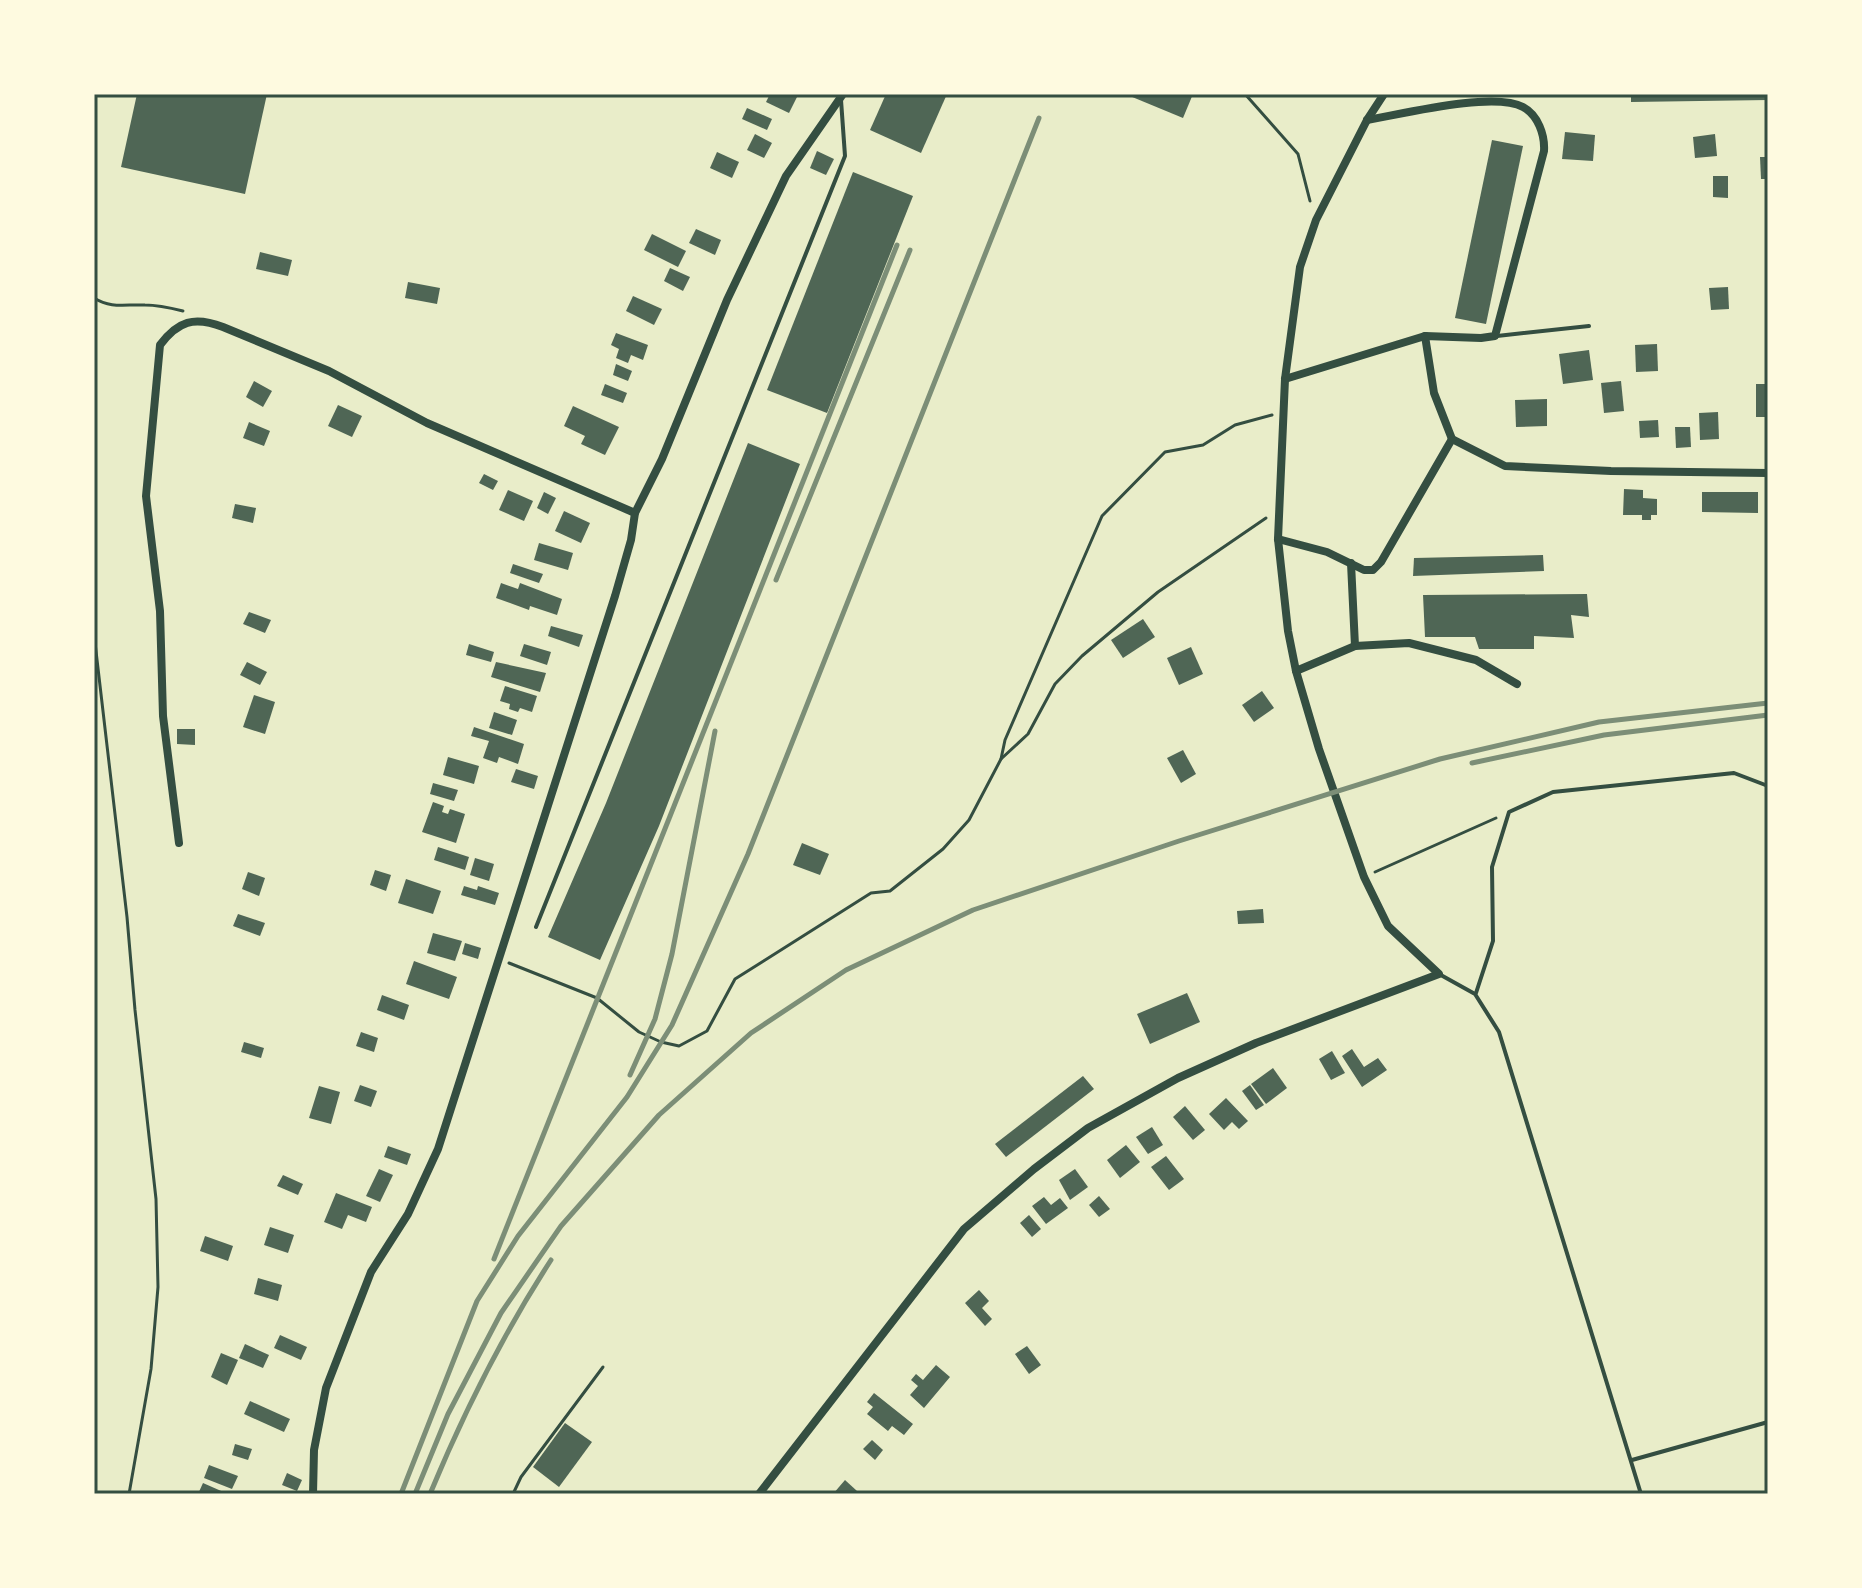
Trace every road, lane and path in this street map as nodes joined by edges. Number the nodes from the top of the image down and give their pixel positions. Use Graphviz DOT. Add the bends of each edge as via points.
graph roads {
  1 [pos="1245,94"];
  2 [pos="1384,94"];
  3 [pos="842,97"];
  4 [pos="1367,120"];
  5 [pos="1316,220"];
  6 [pos="94,298"];
  7 [pos="209,322"];
  8 [pos="1589,326"];
  9 [pos="1425,336"];
  10 [pos="1495,336"];
  11 [pos="1285,379"];
  12 [pos="1283,413"];
  13 [pos="1452,439"];
  14 [pos="1768,473"];
  15 [pos="1279,509"];
  16 [pos="635,513"];
  17 [pos="1278,539"];
  18 [pos="1351,563"];
  19 [pos="94,634"];
  20 [pos="1355,646"];
  21 [pos="1296,671"];
  22 [pos="1517,684"];
  23 [pos="1001,759"];
  24 [pos="1768,786"];
  25 [pos="1509,812"];
  26 [pos="179,843"];
  27 [pos="1364,877"];
  28 [pos="536,927"];
  29 [pos="499,958"];
  30 [pos="1439,974"];
  31 [pos="1475,994"];
  32 [pos="603,1367"];
  33 [pos="1768,1422"];
  34 [pos="1632,1460"];
  35 [pos="129,1494"];
  36 [pos="313,1494"];
  37 [pos="513,1494"];
  38 [pos="759,1494"];
  39 [pos="1641,1494"];
  1 -- 5 [label="path" via="1298,154"];
  2 -- 4 [label="street"];
  3 -- 16 [label="street" via="786,176"];
  3 -- 28 [label="lane" via="845,156"];
  4 -- 5 [label="street"];
  4 -- 10 [label="street" via="1505,102 1522,106 1535,117 1544,151"];
  5 -- 11 [label="street" via="1300,267"];
  6 -- 7 [label="path" via="119,307 181,310"];
  7 -- 16 [label="street" via="329,371 427,423"];
  7 -- 26 [label="street" via="173,327 160,345 146,496"];
  8 -- 10 [label="lane"];
  9 -- 10 [label="street"];
  9 -- 11 [label="street"];
  9 -- 13 [label="street" via="1434,393"];
  11 -- 12 [label="street"];
  12 -- 15 [label="street"];
  12 -- 23 [label="path" via="1235,425 1203,445 1165,452 1102,516"];
  13 -- 14 [label="street" via="1505,466"];
  13 -- 18 [label="street" via="1381,562 1373,570"];
  15 -- 17 [label="street"];
  15 -- 23 [label="path" via="1158,592 1082,656 1055,684 1028,734"];
  16 -- 29 [label="street" via="615,596"];
  17 -- 18 [label="street"];
  17 -- 21 [label="street"];
  18 -- 20 [label="street"];
  19 -- 35 [label="path" via="156,1199 158,1287 151,1369"];
  20 -- 21 [label="street"];
  20 -- 22 [label="street" via="1409,643 1476,660"];
  21 -- 27 [label="street"];
  23 -- 29 [label="path" via="969,820 943,849 890,891 871,893 735,979 707,1031 679,1046 639,1032 597,998"];
  24 -- 25 [label="lane" via="1734,773 1553,792"];
  25 -- 27 [label="path"];
  25 -- 31 [label="lane" via="1492,867 1493,941"];
  27 -- 30 [label="street" via="1388,926"];
  29 -- 36 [label="street" via="438,1149 408,1214 371,1272 326,1388 314,1450"];
  30 -- 31 [label="lane"];
  30 -- 38 [label="street" via="1178,1078 1067,1144 964,1229"];
  31 -- 34 [label="lane" via="1499,1032"];
  32 -- 37 [label="path"];
  33 -- 34 [label="lane"];
  34 -- 39 [label="lane"];
}
